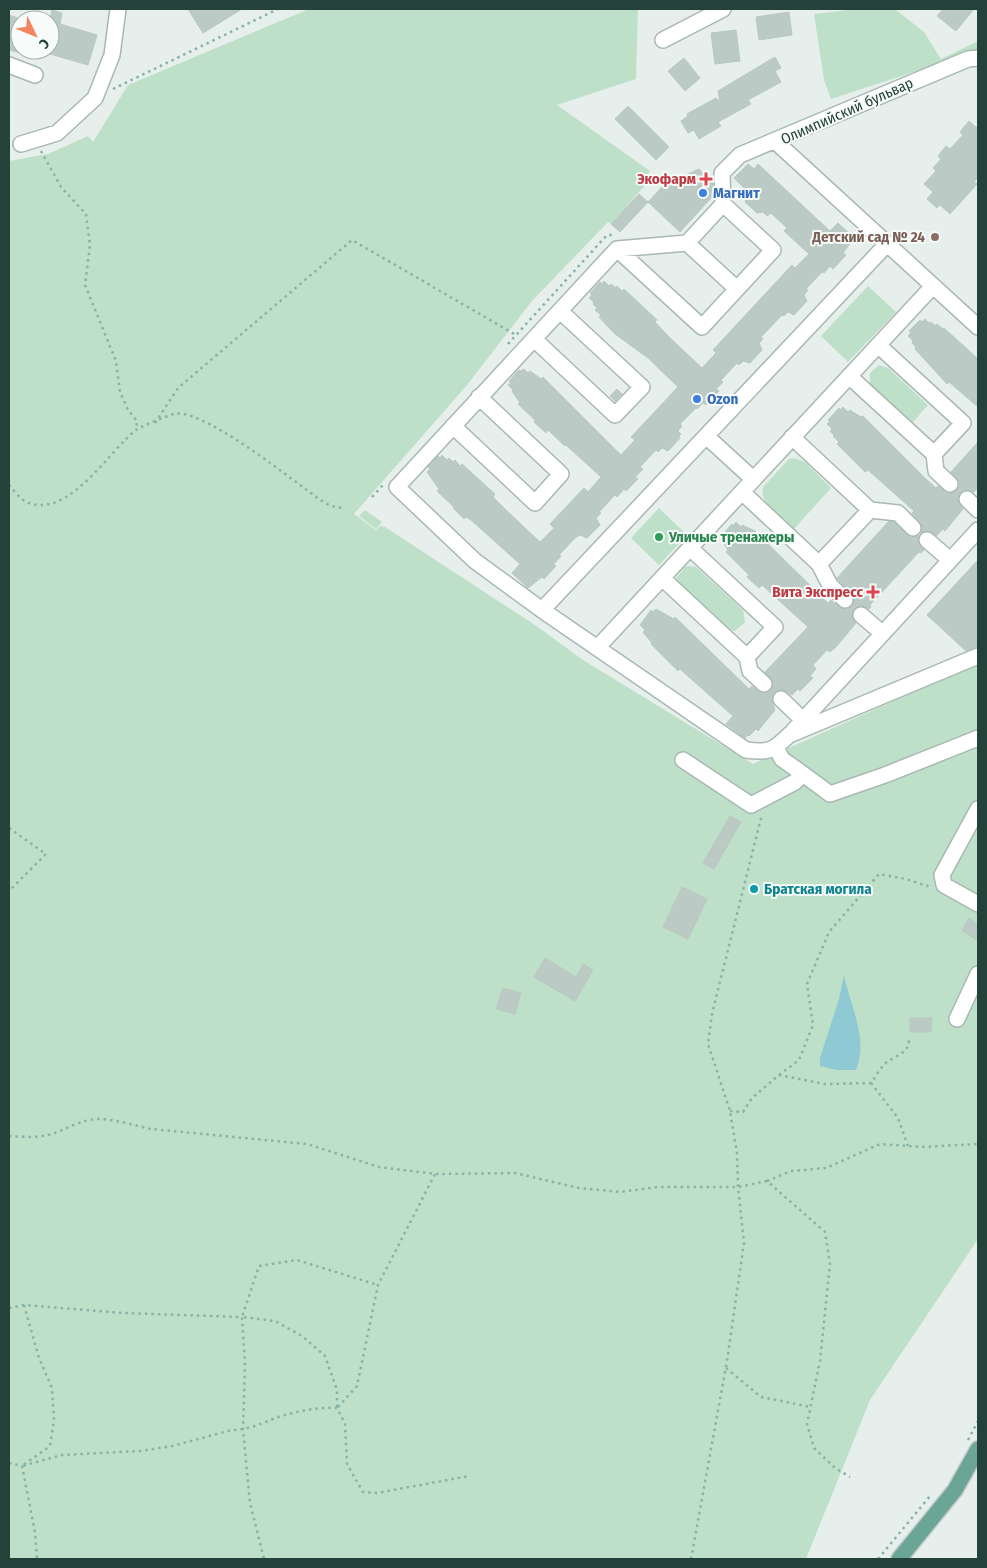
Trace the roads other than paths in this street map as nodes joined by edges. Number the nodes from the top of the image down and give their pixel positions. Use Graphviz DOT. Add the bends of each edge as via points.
graph roads {
  1 [pos="118,9"];
  2 [pos="723,9"];
  3 [pos="663,40"];
  4 [pos="978,58"];
  5 [pos="9,65"];
  6 [pos="35,75"];
  7 [pos="775,141"];
  8 [pos="21,144"];
  9 [pos="723,204"];
  10 [pos="687,243"];
  11 [pos="887,244"];
  12 [pos="617,249"];
  13 [pos="933,286"];
  14 [pos="737,289"];
  15 [pos="560,311"];
  16 [pos="978,327"];
  17 [pos="534,339"];
  18 [pos="878,345"];
  19 [pos="849,376"];
  20 [pos="479,397"];
  21 [pos="453,426"];
  22 [pos="706,436"];
  23 [pos="792,437"];
  24 [pos="934,454"];
  25 [pos="753,479"];
  26 [pos="950,484"];
  27 [pos="742,492"];
  28 [pos="870,510"];
  29 [pos="913,528"];
  30 [pos="978,530"];
  31 [pos="927,540"];
  32 [pos="690,548"];
  33 [pos="950,560"];
  34 [pos="819,564"];
  35 [pos="662,578"];
  36 [pos="845,600"];
  37 [pos="542,610"];
  38 [pos="862,615"];
  39 [pos="882,633"];
  40 [pos="598,646"];
  41 [pos="978,656"];
  42 [pos="748,657"];
  43 [pos="764,684"];
  44 [pos="781,699"];
  45 [pos="803,720"];
  46 [pos="789,735"];
  47 [pos="978,738"];
  48 [pos="776,748"];
  49 [pos="683,760"];
  50 [pos="803,774"];
  51 [pos="978,809"];
  52 [pos="978,904"];
  53 [pos="978,974"];
  54 [pos="957,1019"];
  55 [pos="971,1447"];
  56 [pos="978,1470"];
  57 [pos="962,1478"];
  58 [pos="899,1559"];
  1 -- 8 [label="street" via="112,55 95,98 57,133"];
  2 -- 3 [label="street"];
  4 -- 7 [label="street, Олимпийский бульвар" via="968,59"];
  5 -- 6 [label="street"];
  7 -- 9 [label="street" via="740,155 722,174"];
  7 -- 11 [label="street, Олимпийский бульвар"];
  9 -- 10 [label="street"];
  9 -- 14 [label="street" via="773,250"];
  10 -- 12 [label="street"];
  10 -- 14 [label="street"];
  11 -- 13 [label="street, Олимпийский бульвар"];
  11 -- 22 [label="street"];
  12 -- 14 [label="street" via="702,327"];
  12 -- 15 [label="street"];
  13 -- 16 [label="street, Олимпийский бульвар"];
  13 -- 18 [label="street"];
  15 -- 17 [label="street"];
  15 -- 17 [label="street" via="642,387 615,415"];
  17 -- 20 [label="street"];
  18 -- 19 [label="street"];
  18 -- 24 [label="street" via="963,423"];
  19 -- 23 [label="street"];
  19 -- 24 [label="street"];
  20 -- 21 [label="street"];
  20 -- 21 [label="street" via="561,474 534,503"];
  21 -- 37 [label="street" via="397,487 475,561"];
  22 -- 25 [label="street"];
  22 -- 37 [label="street"];
  23 -- 25 [label="street"];
  23 -- 28 [label="street"];
  24 -- 26 [label="street" via="936,471"];
  25 -- 27 [label="street"];
  27 -- 32 [label="street"];
  27 -- 34 [label="street"];
  28 -- 29 [label="street" via="898,513"];
  28 -- 34 [label="street"];
  30 -- 33 [label="street"];
  31 -- 33 [label="street"];
  32 -- 35 [label="street"];
  32 -- 42 [label="street" via="775,627"];
  33 -- 39 [label="street"];
  34 -- 36 [label="street" via="830,585"];
  35 -- 40 [label="street"];
  35 -- 42 [label="street"];
  37 -- 40 [label="street"];
  38 -- 39 [label="street"];
  39 -- 45 [label="street"];
  40 -- 48 [label="street" via="746,750 763,752"];
  41 -- 46 [label="street"];
  42 -- 43 [label="street" via="750,671"];
  44 -- 45 [label="street"];
  45 -- 46 [label="street"];
  46 -- 48 [label="street"];
  47 -- 50 [label="street" via="830,794"];
  48 -- 50 [label="street" via="782,759"];
  49 -- 50 [label="street" via="751,805 795,782"];
  51 -- 52 [label="street" via="942,875 944,885"];
  53 -- 54 [label="street"];
  55 -- 57 [label="main road"];
  56 -- 57 [label="main road"];
  57 -- 58 [label="main road"];
}
